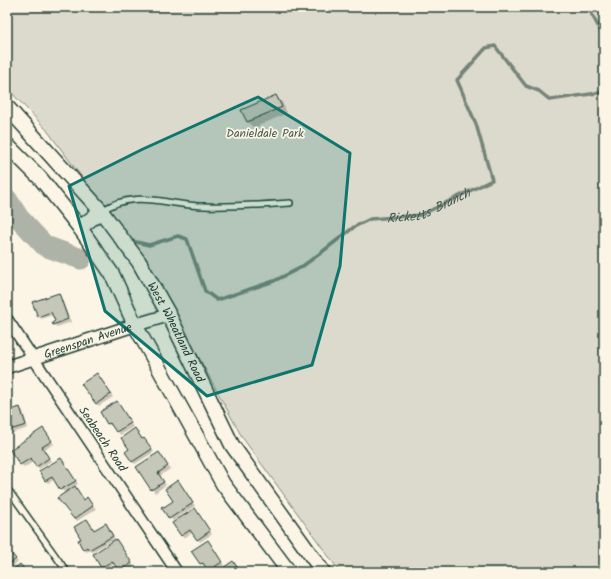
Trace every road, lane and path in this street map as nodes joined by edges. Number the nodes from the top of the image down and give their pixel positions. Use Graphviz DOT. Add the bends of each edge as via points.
graph roads {
  1 [pos="7,107"];
  2 [pos="7,145"];
  3 [pos="290,203"];
  4 [pos="102,211"];
  5 [pos="80,228"];
  6 [pos="169,315"];
  7 [pos="7,320"];
  8 [pos="135,325"];
  9 [pos="34,359"];
  10 [pos="7,367"];
  11 [pos="7,488"];
  12 [pos="67,572"];
  13 [pos="178,572"];
  14 [pos="289,572"];
  15 [pos="323,572"];
  1 -- 4 [label="main road, West Wheatland Road"];
  2 -- 5 [label="main road" via="41,179"];
  3 -- 4 [label="lane" via="231,207 133,199 119,202"];
  4 -- 5 [label="main road"];
  4 -- 6 [label="main road, West Wheatland Road" via="140,262"];
  5 -- 8 [label="main road" via="112,274"];
  6 -- 8 [label="street, Greenspan Avenue"];
  6 -- 15 [label="main road, West Wheatland Road" via="232,445"];
  7 -- 9 [label="street, Seabeach Road"];
  8 -- 9 [label="street, Greenspan Avenue"];
  8 -- 14 [label="main road" via="222,484"];
  9 -- 10 [label="street, Greenspan Avenue"];
  9 -- 13 [label="street, Seabeach Road"];
  11 -- 12 [label="lane"];
}
